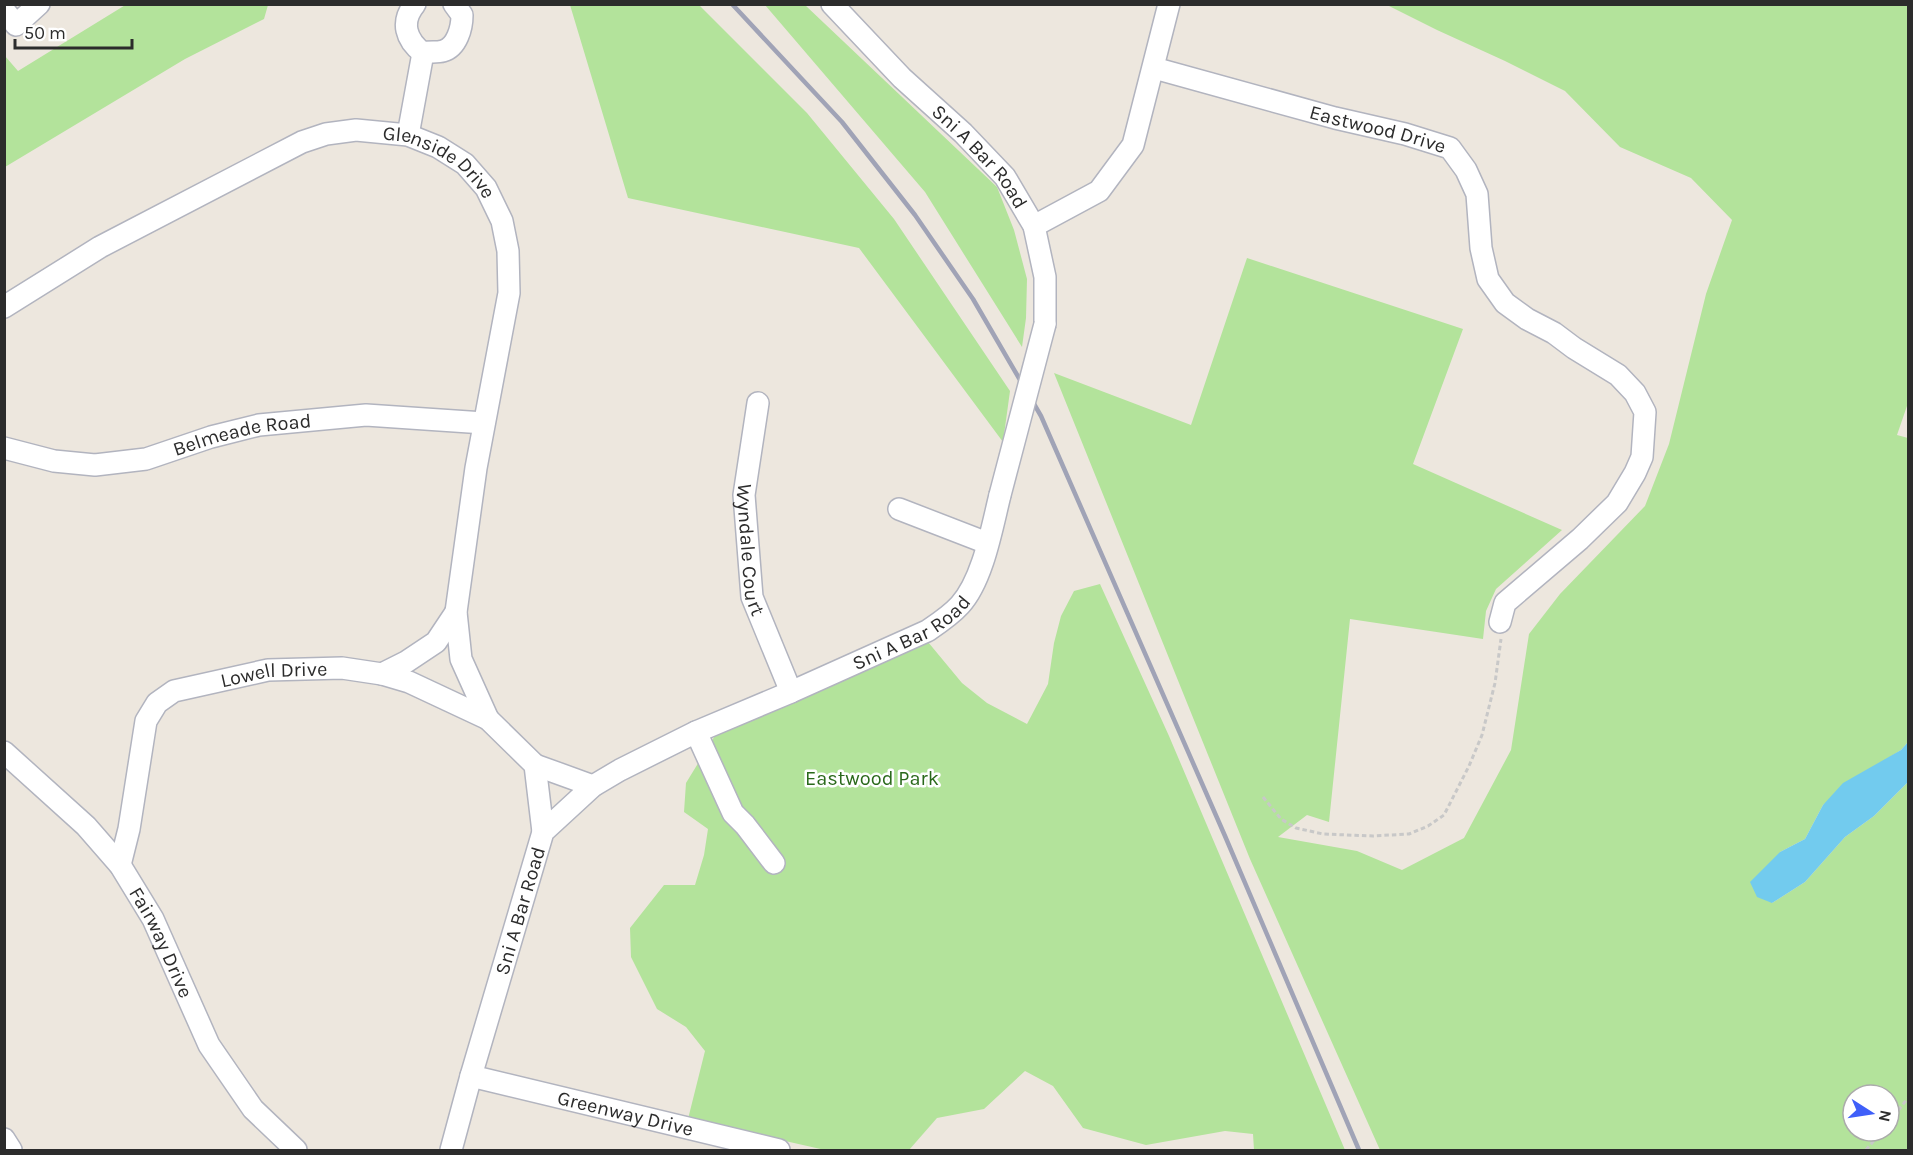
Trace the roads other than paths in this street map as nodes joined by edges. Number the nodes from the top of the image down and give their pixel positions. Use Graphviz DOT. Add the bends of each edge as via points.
graph roads {
  1 [pos="39,4"];
  2 [pos="415,4"];
  3 [pos="454,4"];
  4 [pos="831,4"];
  5 [pos="1169,4"];
  6 [pos="4,10"];
  7 [pos="423,53"];
  8 [pos="1154,68"];
  9 [pos="408,135"];
  10 [pos="1034,226"];
  11 [pos="4,307"];
  12 [pos="758,404"];
  13 [pos="484,423"];
  14 [pos="4,447"];
  15 [pos="899,509"];
  16 [pos="987,543"];
  17 [pos="456,612"];
  18 [pos="1500,622"];
  19 [pos="382,674"];
  20 [pos="791,692"];
  21 [pos="488,719"];
  22 [pos="696,732"];
  23 [pos="4,752"];
  24 [pos="535,765"];
  25 [pos="593,786"];
  26 [pos="543,832"];
  27 [pos="774,863"];
  28 [pos="120,865"];
  29 [pos="471,1076"];
  30 [pos="4,1139"];
  31 [pos="10,1150"];
  32 [pos="296,1150"];
  33 [pos="451,1150"];
  34 [pos="779,1150"];
  1 -- 6 [label="street" via="16,25"];
  2 -- 7 [label="street" via="406,30 414,46"];
  3 -- 7 [label="street" via="462,15 457,37 444,51"];
  4 -- 10 [label="street, Sni A Bar Road" via="1005,177"];
  5 -- 8 [label="street"];
  7 -- 9 [label="street"];
  8 -- 10 [label="street" via="1133,145 1099,191"];
  8 -- 18 [label="street, Eastwood Drive" via="1450,148 1477,194 1488,279 1505,303 1618,375 1635,393 1645,412 1642,458 1635,473 1617,503 1505,603"];
  9 -- 11 [label="street, Glenside Drive" via="356,130 302,142 100,248"];
  9 -- 13 [label="street, Glenside Drive" via="465,164 486,188 502,221 508,251 509,292"];
  10 -- 16 [label="street, Sni A Bar Road, bridge" via="1045,277 1045,324"];
  12 -- 20 [label="street, Wyndale Court" via="744,495 752,597"];
  13 -- 14 [label="street, Belmeade Road" via="366,415 259,425 146,459 95,465 54,461"];
  13 -- 17 [label="street, Glenside Drive"];
  15 -- 16 [label="street"];
  16 -- 20 [label="street, Sni A Bar Road" via="974,585 945,619 927,631"];
  17 -- 19 [label="street, Glenside Drive" via="436,642"];
  17 -- 21 [label="street, Glenside Drive" via="461,660"];
  19 -- 21 [label="street, Lowell Drive" via="409,682"];
  19 -- 28 [label="street, Lowell Drive" via="342,668 268,670 174,691 157,703 146,721"];
  20 -- 22 [label="street, Sni A Bar Road"];
  21 -- 24 [label="street, Lowell Drive"];
  22 -- 25 [label="street, Sni A Bar Road"];
  22 -- 27 [label="street" via="733,813"];
  23 -- 28 [label="street, Fairway Drive" via="86,826"];
  24 -- 25 [label="street, Lowell Drive"];
  24 -- 26 [label="street"];
  25 -- 26 [label="street, Sni A Bar Road"];
  26 -- 29 [label="street, Sni A Bar Road"];
  28 -- 32 [label="street, Fairway Drive" via="153,919 209,1045 253,1109"];
  29 -- 33 [label="street, Sni A Bar Road"];
  29 -- 34 [label="street, Greenway Drive"];
  30 -- 31 [label="street"];
}
